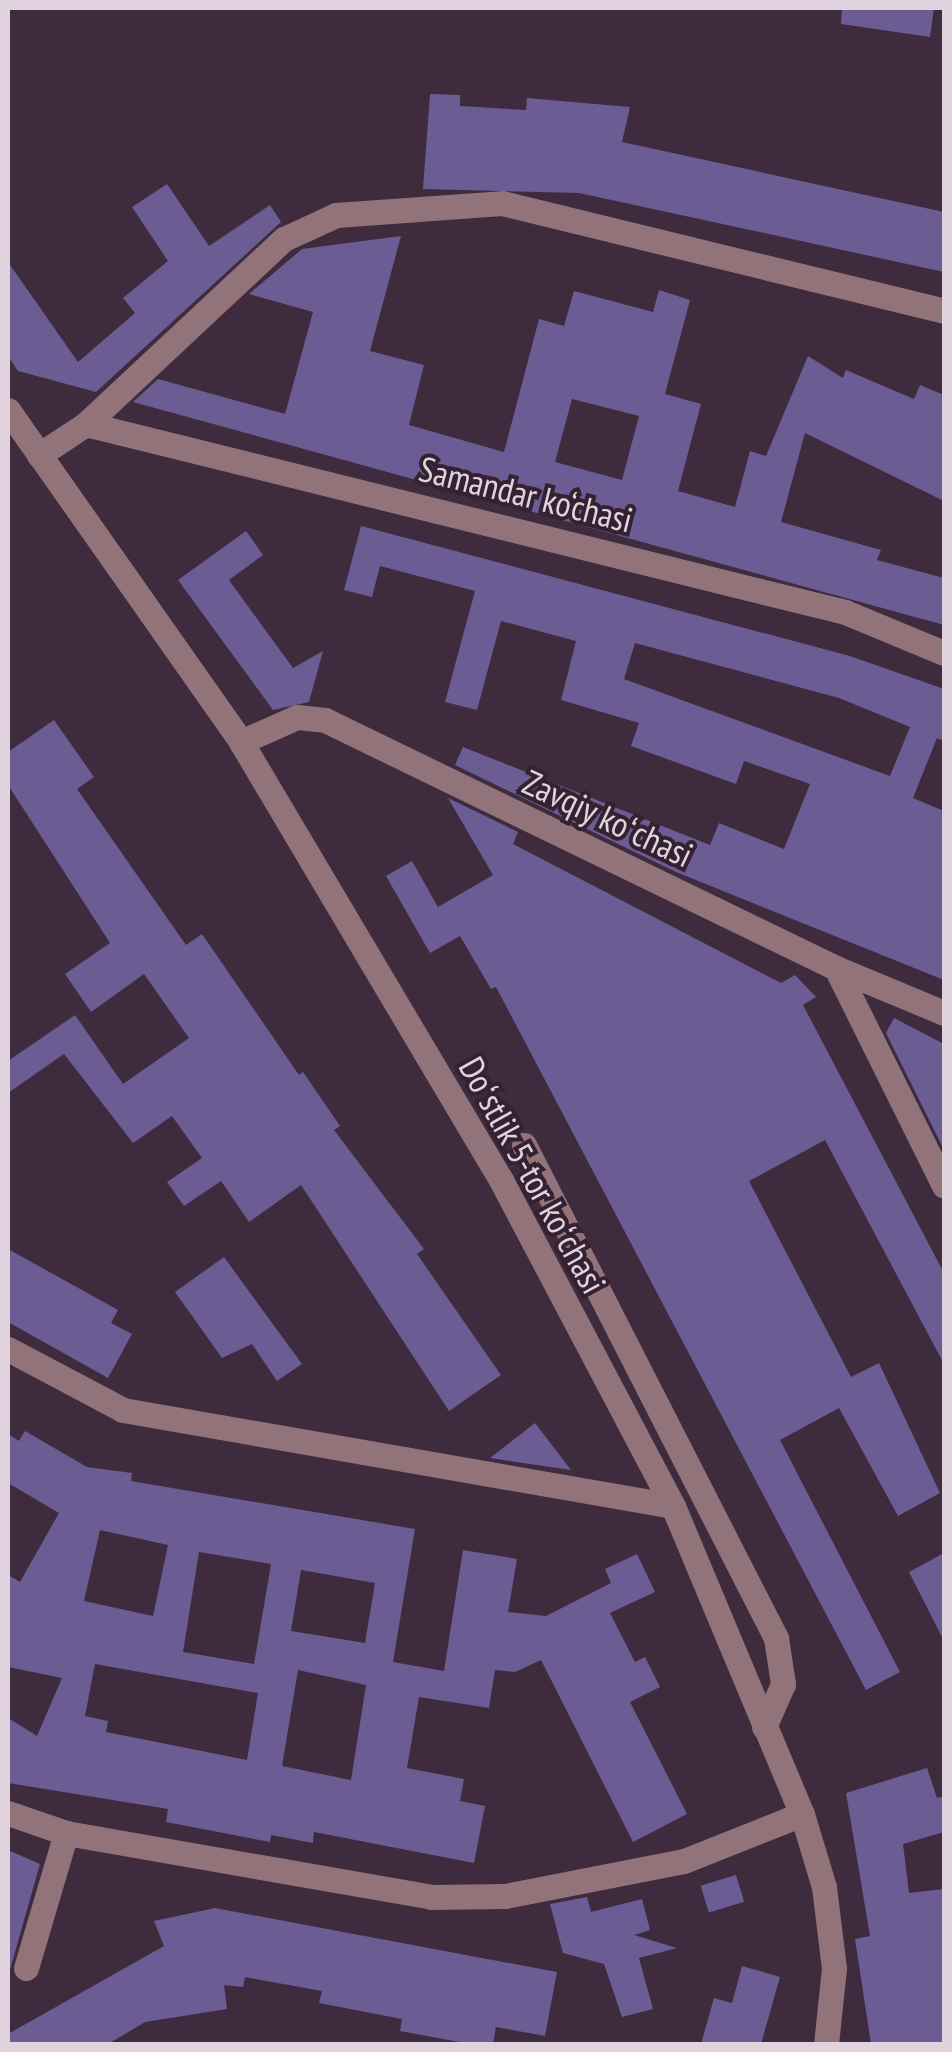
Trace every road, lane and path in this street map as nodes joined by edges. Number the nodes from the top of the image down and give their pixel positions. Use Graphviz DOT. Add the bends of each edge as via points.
graph roads {
  1 [pos="944,311"];
  2 [pos="8,410"];
  3 [pos="86,424"];
  4 [pos="39,455"];
  5 [pos="944,653"];
  6 [pos="241,742"];
  7 [pos="836,968"];
  8 [pos="944,1013"];
  9 [pos="524,1145"];
  10 [pos="944,1186"];
  11 [pos="8,1349"];
  12 [pos="673,1506"];
  13 [pos="764,1726"];
  14 [pos="8,1813"];
  15 [pos="802,1814"];
  16 [pos="66,1833"];
  17 [pos="26,1968"];
  18 [pos="826,2044"];
  1 -- 3 [label="street" via="502,203 336,215 284,239"];
  2 -- 4 [label="street, Doʻstlik 5-tor koʻchasi"];
  3 -- 4 [label="street"];
  3 -- 5 [label="street, Samandar ko‘chasi" via="826,607"];
  4 -- 6 [label="street, Doʻstlik 5-tor koʻchasi"];
  6 -- 7 [label="street, Zavqiy koʻchasi" via="297,717 326,720"];
  6 -- 12 [label="street, Doʻstlik 5-tor koʻchasi" via="500,1180"];
  7 -- 8 [label="street, Zavqiy koʻchasi"];
  7 -- 10 [label="street"];
  9 -- 13 [label="street" via="776,1638 783,1684"];
  11 -- 12 [label="street" via="123,1410"];
  12 -- 13 [label="street, Doʻstlik 5-tor koʻchasi"];
  13 -- 15 [label="street, Doʻstlik 5-tor koʻchasi"];
  14 -- 16 [label="street"];
  15 -- 16 [label="street" via="684,1861 505,1896 430,1897"];
  15 -- 18 [label="street, Doʻstlik 5-tor koʻchasi" via="824,1887 834,1968"];
  16 -- 17 [label="street"];
}
